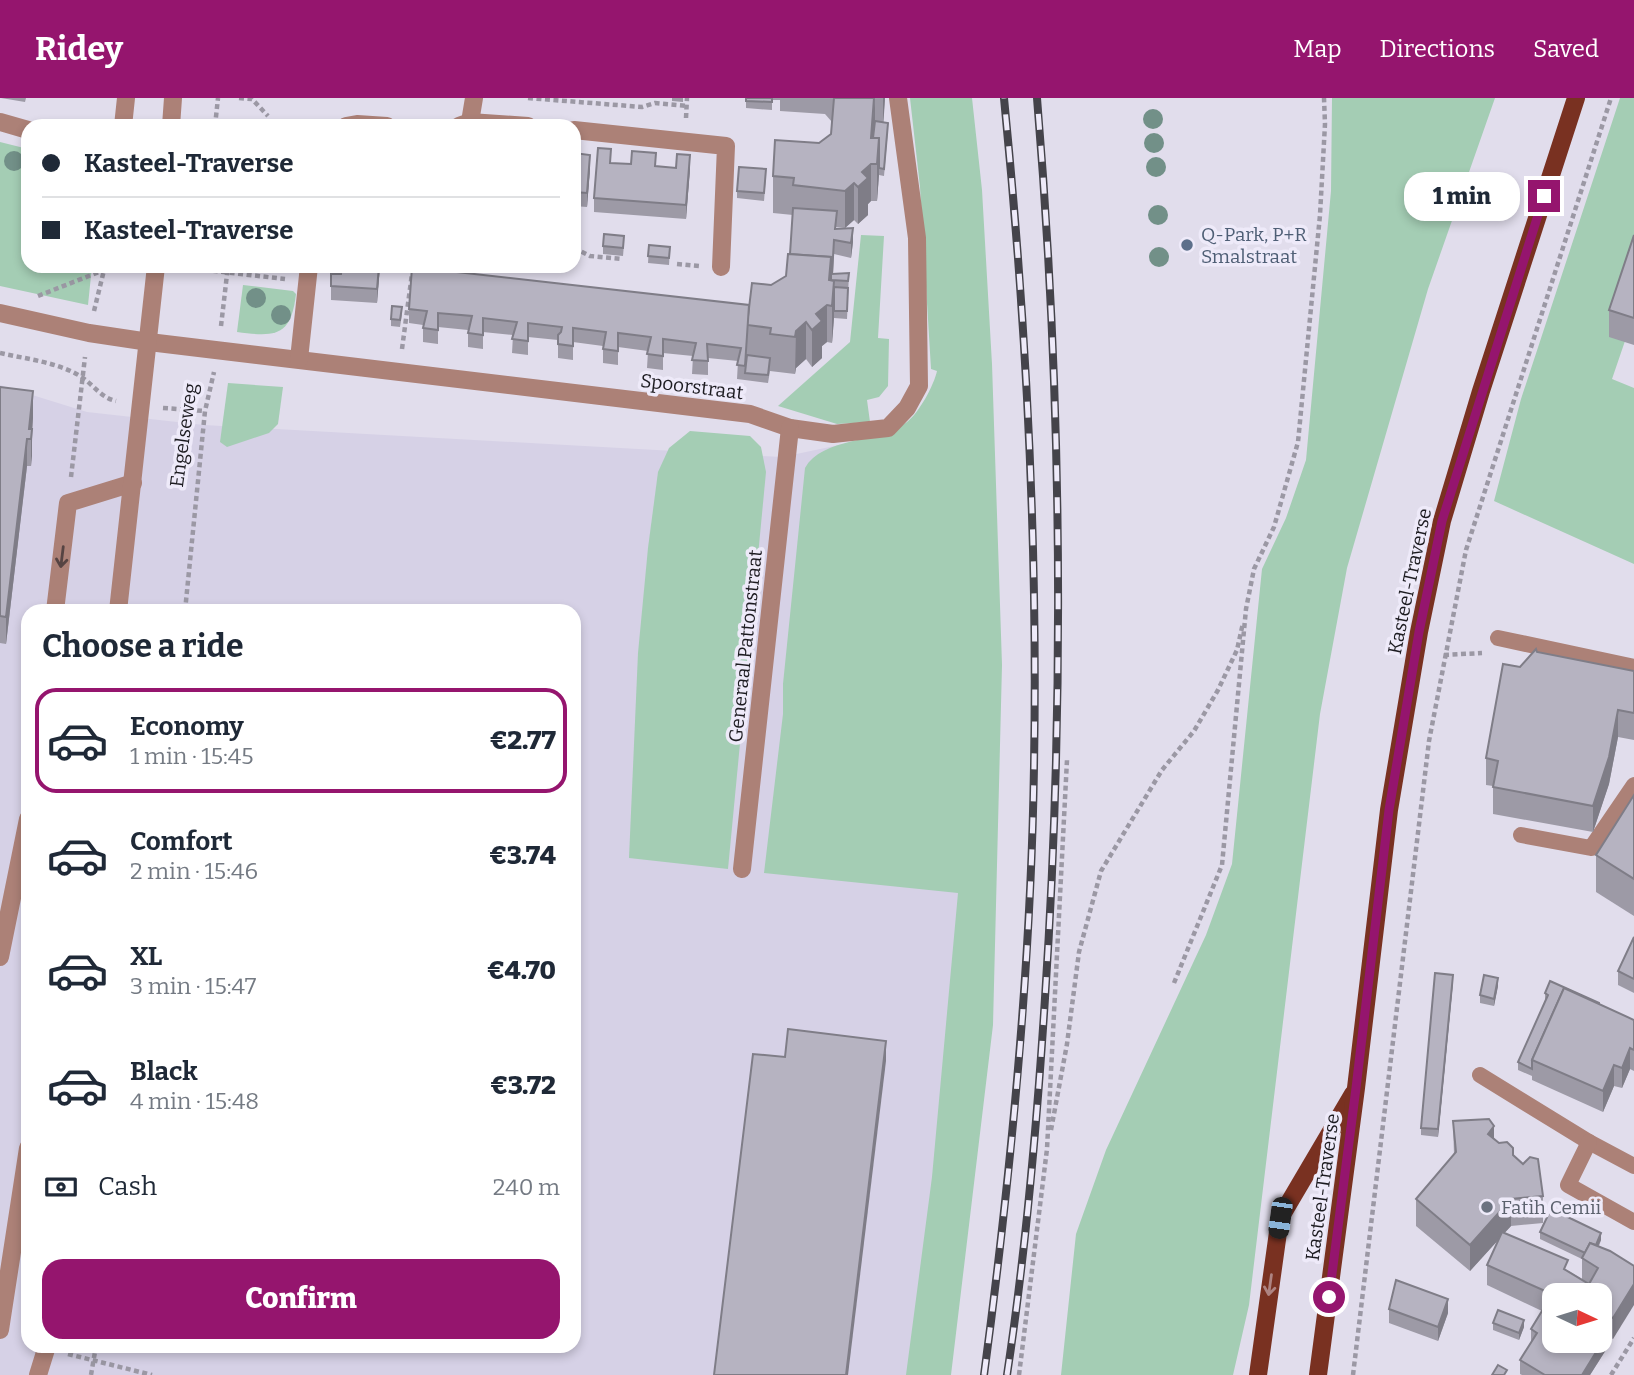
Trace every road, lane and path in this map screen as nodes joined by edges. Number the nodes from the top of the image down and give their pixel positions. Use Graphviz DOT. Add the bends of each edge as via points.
graph roads {
  1 [pos="126,98"];
  2 [pos="173,98"];
  3 [pos="218,98"];
  4 [pos="239,98"];
  5 [pos="474,98"];
  6 [pos="528,98"];
  7 [pos="898,98"];
  8 [pos="1324,98"];
  9 [pos="1576,98"];
  10 [pos="1611,98"];
  11 [pos="572,100"];
  12 [pos="687,106"];
  13 [pos="268,116"];
  14 [pos="124,119"];
  15 [pos="172,119"];
  16 [pos="216,119"];
  17 [pos="466,119"];
  18 [pos="0,122"];
  19 [pos="21,128"];
  20 [pos="581,131"];
  21 [pos="581,252"];
  22 [pos="624,259"];
  23 [pos="721,267"];
  24 [pos="92,273"];
  25 [pos="103,273"];
  26 [pos="155,273"];
  27 [pos="227,273"];
  28 [pos="412,273"];
  29 [pos="308,274"];
  30 [pos="35,297"];
  31 [pos="0,313"];
  32 [pos="89,333"];
  33 [pos="149,342"];
  34 [pos="219,349"];
  35 [pos="0,354"];
  36 [pos="299,359"];
  37 [pos="399,371"];
  38 [pos="82,376"];
  39 [pos="142,406"];
  40 [pos="205,411"];
  41 [pos="790,428"];
  42 [pos="133,482"];
  43 [pos="68,503"];
  44 [pos="56,604"];
  45 [pos="119,604"];
  46 [pos="186,604"];
  47 [pos="1246,609"];
  48 [pos="1497,638"];
  49 [pos="1444,655"];
  50 [pos="1634,667"];
  51 [pos="1067,760"];
  52 [pos="1634,785"];
  53 [pos="1521,835"];
  54 [pos="742,869"];
  55 [pos="21,878"];
  56 [pos="0,957"];
  57 [pos="1174,983"];
  58 [pos="1480,1076"];
  59 [pos="1356,1088"];
  60 [pos="1589,1142"];
  61 [pos="1047,1149"];
  62 [pos="1634,1166"];
  63 [pos="21,1194"];
  64 [pos="1634,1222"];
  65 [pos="0,1330"];
  66 [pos="1634,1338"];
  67 [pos="45,1353"];
  68 [pos="95,1353"];
  69 [pos="95,1359"];
  70 [pos="38,1375"];
  71 [pos="91,1375"];
  72 [pos="152,1375"];
  73 [pos="1019,1375"];
  74 [pos="1258,1375"];
  75 [pos="1318,1375"];
  76 [pos="1353,1375"];
  77 [pos="1611,1375"];
  1 -- 14 [label="street"];
  2 -- 15 [label="street"];
  3 -- 16 [label="path"];
  4 -- 13 [label="path" via="252,99"];
  5 -- 17 [label="street"];
  6 -- 11 [label="path"];
  7 -- 41 [label="street, Spoorstraat" via="916,238 919,386 888,428 833,434"];
  8 -- 47 [label="path" via="1320,215 1298,442 1274,527 1254,569"];
  9 -- 59 [label="main road, Kasteel-Traverse" via="1442,521 1389,810"];
  10 -- 49 [label="path" via="1466,550"];
  11 -- 12 [label="path"];
  18 -- 19 [label="street"];
  20 -- 23 [label="street" via="726,146"];
  21 -- 22 [label="path"];
  24 -- 30 [label="path"];
  25 -- 32 [label="path"];
  26 -- 33 [label="street"];
  27 -- 34 [label="path, Engelseweg"];
  28 -- 37 [label="path"];
  29 -- 36 [label="street"];
  31 -- 32 [label="street, Spoorstraat"];
  32 -- 33 [label="street, Spoorstraat"];
  32 -- 38 [label="path"];
  33 -- 34 [label="street, Spoorstraat"];
  33 -- 39 [label="street"];
  34 -- 36 [label="street, Spoorstraat"];
  34 -- 40 [label="path, Engelseweg"];
  35 -- 38 [label="path" via="62,367"];
  36 -- 37 [label="street, Spoorstraat"];
  37 -- 41 [label="street, Spoorstraat" via="750,414"];
  38 -- 39 [label="path" via="108,400"];
  38 -- 43 [label="path"];
  39 -- 40 [label="path"];
  39 -- 42 [label="street"];
  40 -- 46 [label="path, Engelseweg"];
  41 -- 54 [label="street, Generaal Pattonstraat"];
  42 -- 43 [label="street"];
  42 -- 45 [label="street"];
  43 -- 44 [label="street, one-way"];
  47 -- 57 [label="path" via="1222,866"];
  47 -- 61 [label="path" via="1237,650 1218,690 1194,731 1162,770 1101,871 1079,952"];
  48 -- 49 [label="path" via="1480,654"];
  48 -- 50 [label="lane"];
  49 -- 76 [label="path" via="1429,741"];
  51 -- 61 [label="path"];
  52 -- 53 [label="lane" via="1591,848"];
  55 -- 56 [label="street"];
  58 -- 60 [label="lane"];
  59 -- 74 [label="main road, Kasteel-Traverse, one-way" via="1280,1218"];
  59 -- 75 [label="main road, Kasteel-Traverse"];
  60 -- 62 [label="lane"];
  60 -- 64 [label="lane" via="1568,1185"];
  61 -- 73 [label="path"];
  63 -- 65 [label="street"];
  66 -- 77 [label="path"];
  67 -- 70 [label="street"];
  68 -- 69 [label="path"];
  69 -- 71 [label="path"];
  69 -- 72 [label="path"];
}
